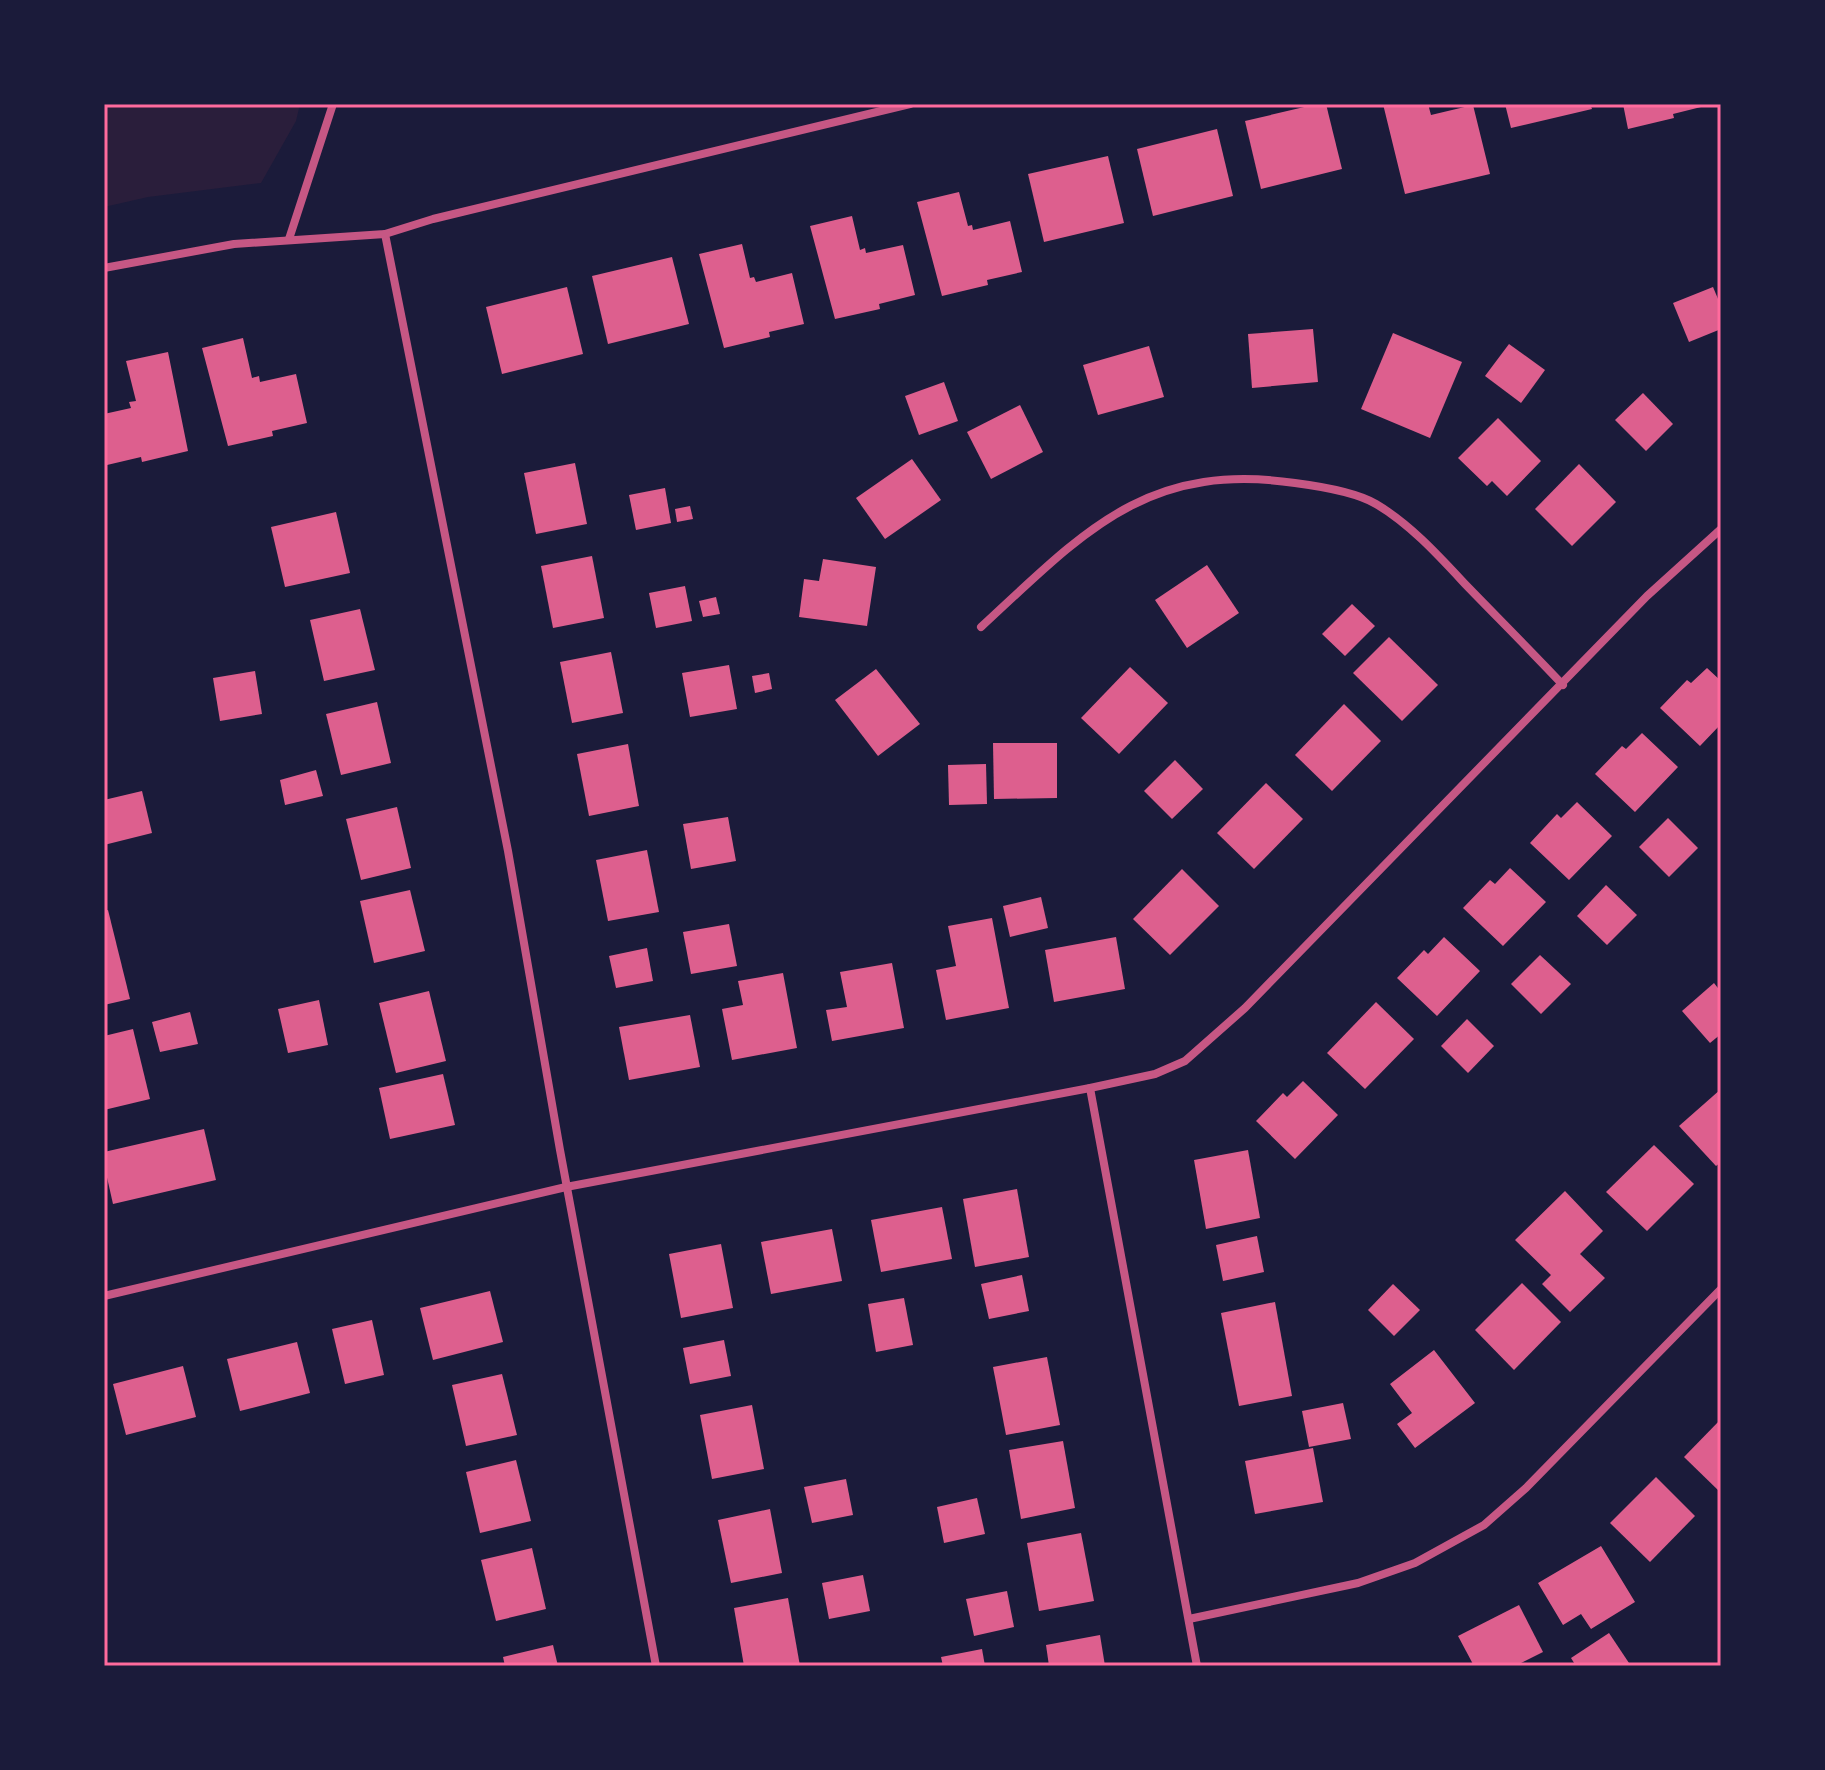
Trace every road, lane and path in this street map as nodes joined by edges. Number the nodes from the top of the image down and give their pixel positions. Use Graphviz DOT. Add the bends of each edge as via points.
graph roads {
  1 [pos="333,104"];
  2 [pos="910,104"];
  3 [pos="385,234"];
  4 [pos="289,239"];
  5 [pos="104,268"];
  6 [pos="1721,529"];
  7 [pos="981,627"];
  8 [pos="1563,685"];
  9 [pos="1090,1088"];
  10 [pos="566,1187"];
  11 [pos="1721,1289"];
  12 [pos="104,1296"];
  13 [pos="1189,1619"];
  14 [pos="656,1666"];
  15 [pos="1197,1666"];
  1 -- 4 [label="street"];
  2 -- 3 [label="street"];
  3 -- 4 [label="street"];
  3 -- 10 [label="street" via="508,851"];
  4 -- 5 [label="street"];
  6 -- 8 [label="street" via="1647,596"];
  7 -- 8 [label="street" via="1069,546 1122,508 1207,480 1255,477 1322,487 1375,503 1429,546"];
  8 -- 9 [label="street" via="1245,1008 1185,1061 1155,1074"];
  9 -- 10 [label="street"];
  9 -- 13 [label="street"];
  10 -- 12 [label="street"];
  10 -- 14 [label="street"];
  11 -- 13 [label="street" via="1526,1488 1459,1541 1358,1583"];
  13 -- 15 [label="street"];
}
